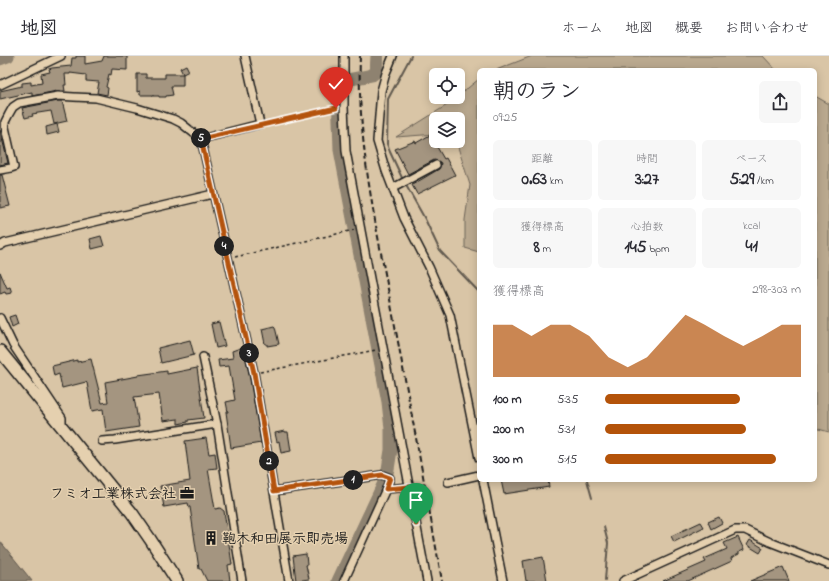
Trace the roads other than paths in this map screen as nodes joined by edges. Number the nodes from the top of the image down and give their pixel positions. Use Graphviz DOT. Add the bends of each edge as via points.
graph roads {
  1 [pos="61,56"];
  2 [pos="245,56"];
  3 [pos="344,56"];
  4 [pos="393,56"];
  5 [pos="0,85"];
  6 [pos="201,139"];
  7 [pos="436,165"];
  8 [pos="0,170"];
  9 [pos="393,188"];
  10 [pos="213,194"];
  11 [pos="0,246"];
  12 [pos="0,318"];
  13 [pos="0,351"];
  14 [pos="203,357"];
  15 [pos="217,424"];
  16 [pos="62,428"];
  17 [pos="102,440"];
  18 [pos="477,448"];
  19 [pos="477,475"];
  20 [pos="448,482"];
  21 [pos="483,482"];
  22 [pos="410,487"];
  23 [pos="386,489"];
  24 [pos="274,491"];
  25 [pos="829,565"];
  26 [pos="177,581"];
  27 [pos="242,581"];
  28 [pos="289,581"];
  29 [pos="344,581"];
  30 [pos="427,581"];
  31 [pos="503,581"];
  32 [pos="623,581"];
  1 -- 5 [label="street"];
  2 -- 6 [label="street" via="260,124"];
  3 -- 22 [label="street" via="346,151"];
  4 -- 9 [label="street" via="381,91 377,141"];
  6 -- 8 [label="street" via="173,119 137,108 96,98 58,96 19,103 13,107 4,127 14,167"];
  6 -- 10 [label="street"];
  7 -- 9 [label="street"];
  9 -- 18 [label="street" via="404,218 450,315"];
  10 -- 11 [label="street"];
  10 -- 24 [label="street" via="254,373"];
  12 -- 16 [label="street" via="13,345 62,418"];
  13 -- 16 [label="highway"];
  14 -- 15 [label="street"];
  15 -- 17 [label="street"];
  15 -- 27 [label="street"];
  16 -- 26 [label="highway" via="132,513"];
  19 -- 20 [label="street"];
  21 -- 31 [label="street"];
  22 -- 23 [label="street"];
  22 -- 30 [label="street"];
  23 -- 24 [label="street" via="390,478 385,477"];
  23 -- 29 [label="street"];
  24 -- 28 [label="street"];
  25 -- 32 [label="street" via="745,530 735,530"];
}
